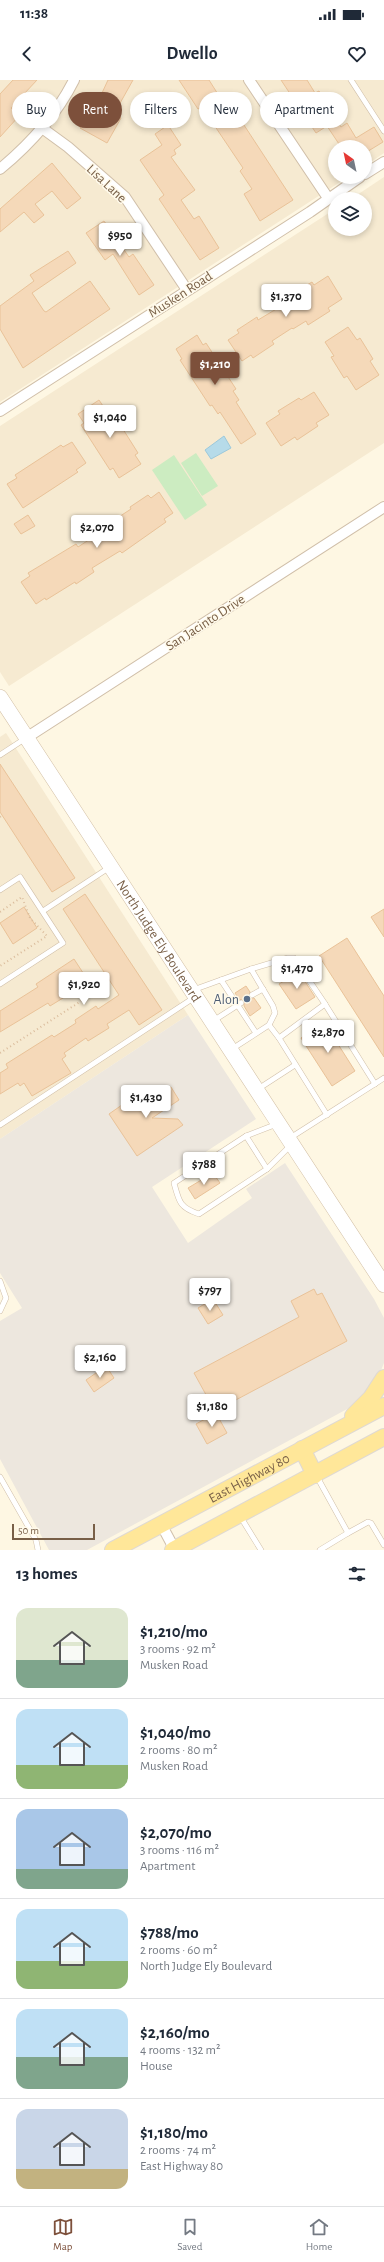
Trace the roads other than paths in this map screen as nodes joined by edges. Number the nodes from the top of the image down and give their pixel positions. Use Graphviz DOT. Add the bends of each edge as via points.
graph roads {
  1 [pos="74,80"];
  2 [pos="250,80"];
  3 [pos="351,80"];
  4 [pos="60,102"];
  5 [pos="42,128"];
  6 [pos="384,131"];
  7 [pos="384,162"];
  8 [pos="0,169"];
  9 [pos="372,170"];
  10 [pos="349,184"];
  11 [pos="337,192"];
  12 [pos="328,198"];
  13 [pos="187,290"];
  14 [pos="0,411"];
  15 [pos="384,507"];
  16 [pos="0,697"];
  17 [pos="26,738"];
  18 [pos="0,755"];
  19 [pos="111,866"];
  20 [pos="0,890"];
  21 [pos="43,912"];
  22 [pos="250,969"];
  23 [pos="222,980"];
  24 [pos="0,984"];
  25 [pos="262,989"];
  26 [pos="194,993"];
  27 [pos="252,996"];
  28 [pos="240,1004"];
  29 [pos="325,1004"];
  30 [pos="212,1022"];
  31 [pos="269,1025"];
  32 [pos="256,1033"];
  33 [pos="279,1038"];
  34 [pos="231,1050"];
  35 [pos="296,1065"];
  36 [pos="384,1078"];
  37 [pos="375,1084"];
  38 [pos="257,1089"];
  39 [pos="327,1115"];
  40 [pos="279,1123"];
  41 [pos="0,1124"];
  42 [pos="246,1136"];
  43 [pos="291,1141"];
  44 [pos="267,1169"];
  45 [pos="0,1281"];
  46 [pos="384,1285"];
  47 [pos="0,1311"];
  48 [pos="384,1378"];
  49 [pos="384,1406"];
  50 [pos="338,1431"];
  51 [pos="384,1437"];
  52 [pos="384,1442"];
  53 [pos="302,1449"];
  54 [pos="362,1449"];
  55 [pos="315,1474"];
  56 [pos="0,1477"];
  57 [pos="240,1515"];
  58 [pos="161,1524"];
  59 [pos="348,1533"];
  60 [pos="384,1545"];
  61 [pos="38,1550"];
  62 [pos="113,1550"];
  63 [pos="174,1550"];
  64 [pos="261,1550"];
  65 [pos="320,1550"];
  1 -- 4 [label="street"];
  2 -- 12 [label="street"];
  3 -- 6 [label="lane"];
  5 -- 8 [label="street"];
  5 -- 13 [label="street, Lisa Lane" via="68,147 125,197"];
  7 -- 9 [label="street"];
  10 -- 11 [label="street, Musken Road"];
  12 -- 13 [label="street, Musken Road"];
  13 -- 14 [label="street, Musken Road"];
  15 -- 17 [label="street, San Jacinto Drive"];
  16 -- 17 [label="main road, North Judge Ely Boulevard"];
  17 -- 18 [label="lane"];
  17 -- 19 [label="main road, North Judge Ely Boulevard"];
  19 -- 21 [label="lane"];
  19 -- 26 [label="main road, North Judge Ely Boulevard"];
  20 -- 21 [label="lane" via="20,877"];
  21 -- 24 [label="lane" via="64,943"];
  22 -- 23 [label="lane"];
  22 -- 25 [label="lane"];
  22 -- 29 [label="lane" via="294,958"];
  23 -- 26 [label="lane"];
  23 -- 28 [label="lane"];
  25 -- 27 [label="lane"];
  25 -- 31 [label="lane" via="276,1013"];
  26 -- 30 [label="main road, North Judge Ely Boulevard"];
  26 -- 41 [label="lane"];
  28 -- 30 [label="lane"];
  28 -- 32 [label="lane"];
  29 -- 33 [label="lane"];
  29 -- 37 [label="lane"];
  30 -- 34 [label="main road, North Judge Ely Boulevard"];
  31 -- 32 [label="lane"];
  31 -- 33 [label="lane"];
  32 -- 34 [label="lane"];
  33 -- 35 [label="lane"];
  34 -- 38 [label="main road, North Judge Ely Boulevard"];
  35 -- 38 [label="lane"];
  35 -- 39 [label="lane"];
  36 -- 37 [label="lane"];
  37 -- 39 [label="lane"];
  38 -- 40 [label="main road, North Judge Ely Boulevard"];
  39 -- 43 [label="lane"];
  40 -- 42 [label="lane"];
  40 -- 43 [label="main road, North Judge Ely Boulevard"];
  42 -- 44 [label="lane"];
  42 -- 44 [label="lane" via="174,1183 178,1201 187,1210 199,1214"];
  43 -- 44 [label="lane"];
  43 -- 46 [label="main road, North Judge Ely Boulevard"];
  45 -- 47 [label="lane" via="6,1298"];
  48 -- 50 [label="main road" via="371,1398"];
  49 -- 50 [label="main road, East Highway 80"];
  50 -- 53 [label="main road, East Highway 80"];
  51 -- 54 [label="main road, East Highway 80"];
  52 -- 54 [label="main road"];
  53 -- 55 [label="main road"];
  53 -- 58 [label="main road, East Highway 80"];
  54 -- 55 [label="main road, East Highway 80"];
  55 -- 57 [label="main road, East Highway 80"];
  55 -- 59 [label="lane"];
  56 -- 61 [label="lane" via="36,1540"];
  57 -- 63 [label="main road, East Highway 80"];
  57 -- 64 [label="lane"];
  58 -- 62 [label="main road, East Highway 80"];
  58 -- 63 [label="street"];
  59 -- 60 [label="lane" via="368,1522"];
  59 -- 65 [label="lane"];
}
